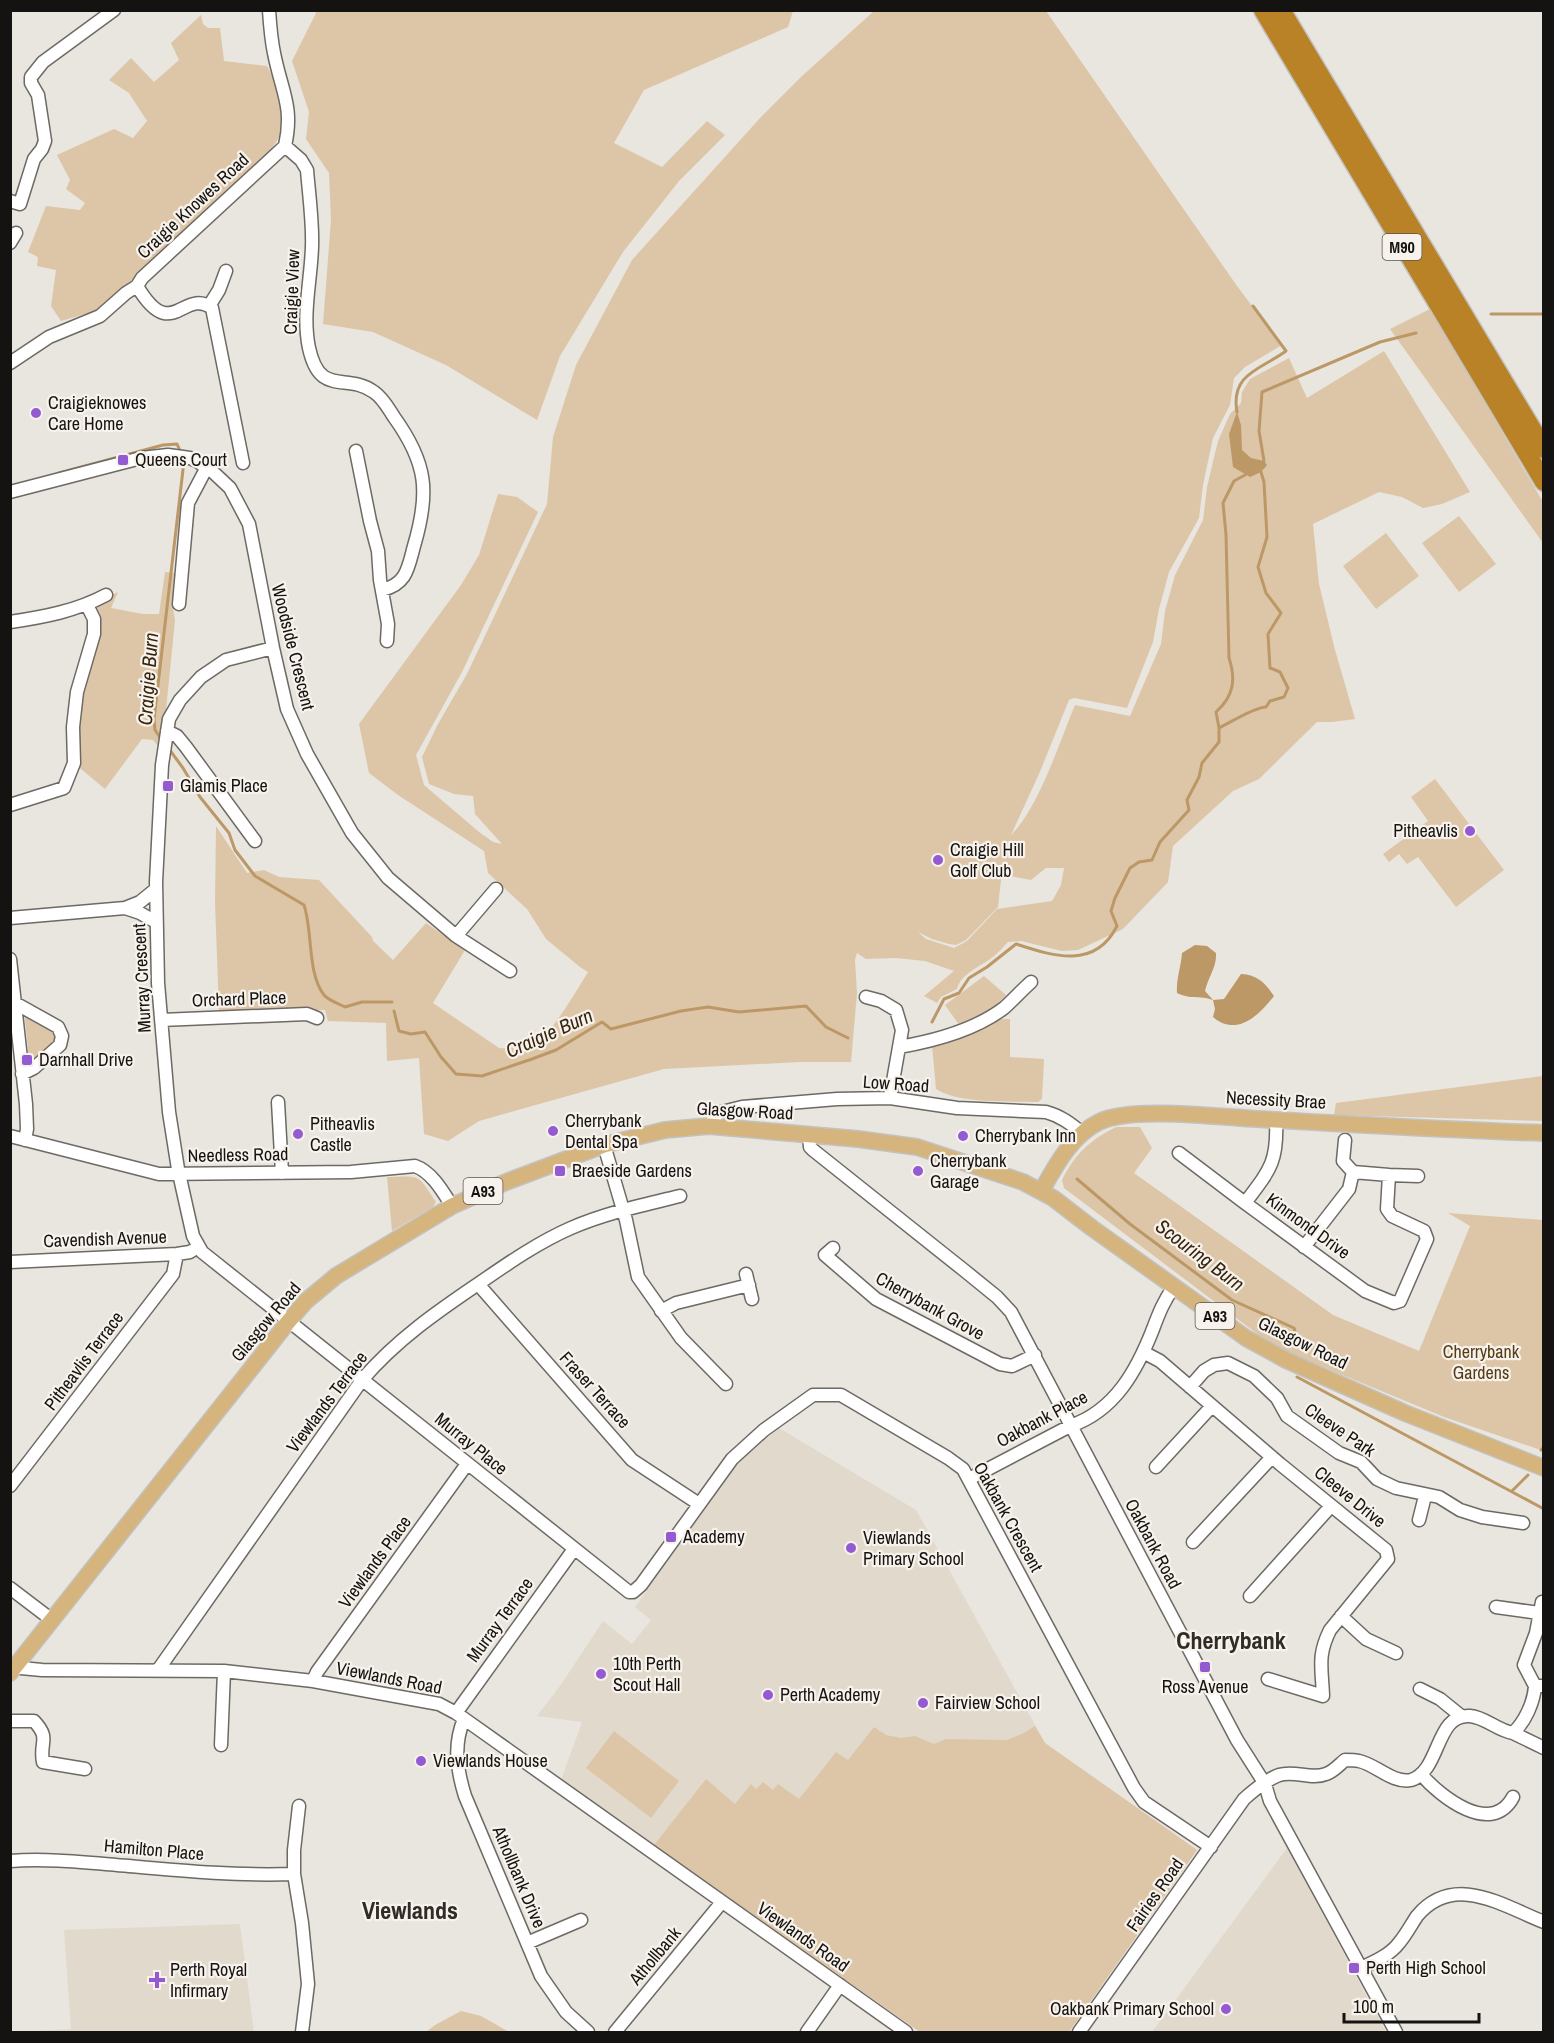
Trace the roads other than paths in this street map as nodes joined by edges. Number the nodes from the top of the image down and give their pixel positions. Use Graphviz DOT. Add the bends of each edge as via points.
graph roads {
  1 [pos="114,10"];
  2 [pos="268,10"];
  3 [pos="1263,10"];
  4 [pos="1281,10"];
  5 [pos="285,146"];
  6 [pos="15,202"];
  7 [pos="226,271"];
  8 [pos="137,286"];
  9 [pos="209,306"];
  10 [pos="10,363"];
  11 [pos="1544,449"];
  12 [pos="356,452"];
  13 [pos="243,463"];
  14 [pos="207,467"];
  15 [pos="1544,482"];
  16 [pos="10,492"];
  17 [pos="382,590"];
  18 [pos="106,596"];
  19 [pos="179,604"];
  20 [pos="87,605"];
  21 [pos="10,622"];
  22 [pos="387,641"];
  23 [pos="273,648"];
  24 [pos="166,740"];
  25 [pos="10,805"];
  26 [pos="255,840"];
  27 [pos="156,889"];
  28 [pos="496,889"];
  29 [pos="124,908"];
  30 [pos="10,918"];
  31 [pos="156,922"];
  32 [pos="456,936"];
  33 [pos="10,959"];
  34 [pos="510,971"];
  35 [pos="1031,982"];
  36 [pos="866,997"];
  37 [pos="15,1003"];
  38 [pos="317,1018"];
  39 [pos="161,1020"];
  40 [pos="14,1021"];
  41 [pos="899,1047"];
  42 [pos="22,1074"];
  43 [pos="890,1098"];
  44 [pos="278,1102"];
  45 [pos="1276,1120"];
  46 [pos="709,1126"];
  47 [pos="1544,1132"];
  48 [pos="1082,1133"];
  49 [pos="809,1134"];
  50 [pos="10,1136"];
  51 [pos="25,1140"];
  52 [pos="1345,1140"];
  53 [pos="604,1145"];
  54 [pos="1179,1153"];
  55 [pos="1353,1172"];
  56 [pos="282,1173"];
  57 [pos="179,1174"];
  58 [pos="1389,1176"];
  59 [pos="1418,1176"];
  60 [pos="1042,1190"];
  61 [pos="680,1196"];
  62 [pos="1245,1203"];
  63 [pos="452,1206"];
  64 [pos="622,1210"];
  65 [pos="198,1247"];
  66 [pos="1304,1247"];
  67 [pos="833,1248"];
  68 [pos="177,1254"];
  69 [pos="10,1262"];
  70 [pos="478,1284"];
  71 [pos="1174,1287"];
  72 [pos="752,1299"];
  73 [pos="661,1311"];
  74 [pos="288,1322"];
  75 [pos="1143,1352"];
  76 [pos="1035,1355"];
  77 [pos="363,1380"];
  78 [pos="726,1384"];
  79 [pos="1190,1387"];
  80 [pos="1212,1406"];
  81 [pos="1070,1426"];
  82 [pos="1272,1456"];
  83 [pos="467,1464"];
  84 [pos="1156,1467"];
  85 [pos="1544,1468"];
  86 [pos="969,1479"];
  87 [pos="10,1486"];
  88 [pos="1425,1496"];
  89 [pos="699,1504"];
  90 [pos="1331,1506"];
  91 [pos="1419,1520"];
  92 [pos="1523,1523"];
  93 [pos="1193,1542"];
  94 [pos="574,1549"];
  95 [pos="10,1588"];
  96 [pos="633,1592"];
  97 [pos="1250,1596"];
  98 [pos="1496,1606"];
  99 [pos="1341,1616"];
  100 [pos="52,1620"];
  101 [pos="1396,1653"];
  102 [pos="12,1669"];
  103 [pos="158,1670"];
  104 [pos="224,1671"];
  105 [pos="1268,1679"];
  106 [pos="313,1681"];
  107 [pos="1539,1686"];
  108 [pos="1420,1689"];
  109 [pos="460,1716"];
  110 [pos="1461,1716"];
  111 [pos="10,1721"];
  112 [pos="1513,1733"];
  113 [pos="221,1745"];
  114 [pos="1544,1748"];
  115 [pos="85,1769"];
  116 [pos="1420,1774"];
  117 [pos="1265,1784"];
  118 [pos="1513,1797"];
  119 [pos="299,1804"];
  120 [pos="1211,1847"];
  121 [pos="10,1861"];
  122 [pos="294,1874"];
  123 [pos="722,1902"];
  124 [pos="581,1920"];
  125 [pos="1544,1922"];
  126 [pos="527,1943"];
  127 [pos="1361,1968"];
  128 [pos="840,1985"];
  129 [pos="302,2032"];
  130 [pos="588,2032"];
  131 [pos="615,2032"];
  132 [pos="807,2032"];
  133 [pos="906,2032"];
  134 [pos="1079,2032"];
  135 [pos="1396,2032"];
  1 -- 6 [label="street" via="43,62 31,77 45,141"];
  2 -- 5 [label="street" via="274,52 288,102"];
  3 -- 15 [label="highway, M90"];
  4 -- 11 [label="highway, M90"];
  5 -- 8 [label="street, Craigie Knowes Road"];
  5 -- 17 [label="street, Craigie View" via="307,170 312,246 306,318 312,357 322,377 367,388 381,397 412,444 423,478 421,521 404,577 397,585"];
  7 -- 9 [label="street"];
  8 -- 9 [label="street" via="151,305 164,314 176,313 191,304"];
  8 -- 10 [label="street, Craigie Knowes Road" via="100,316 49,337"];
  9 -- 13 [label="street"];
  12 -- 17 [label="street" via="378,551"];
  14 -- 16 [label="street, Woodside Crescent" via="180,456 141,458"];
  14 -- 19 [label="street" via="188,503"];
  14 -- 23 [label="street, Woodside Crescent" via="230,488 249,524"];
  17 -- 22 [label="street"];
  18 -- 20 [label="street"];
  20 -- 21 [label="street"];
  20 -- 25 [label="street" via="94,619 94,634 76,692 74,763 70,777 64,788"];
  23 -- 24 [label="street, Murray Crescent" via="226,660 201,677 180,700 170,719"];
  23 -- 32 [label="street, Woodside Crescent" via="287,709 351,833 388,878"];
  24 -- 26 [label="street" via="177,736"];
  24 -- 27 [label="street, Murray Crescent"];
  27 -- 29 [label="street" via="140,902"];
  27 -- 31 [label="street, Murray Crescent"];
  28 -- 32 [label="street"];
  29 -- 30 [label="street"];
  29 -- 31 [label="street"];
  31 -- 39 [label="street, Murray Crescent"];
  32 -- 34 [label="street, Woodside Crescent"];
  33 -- 37 [label="street"];
  35 -- 41 [label="street" via="1003,1008 977,1023 923,1043"];
  36 -- 41 [label="street" via="896,1010 902,1030"];
  37 -- 40 [label="street"];
  37 -- 42 [label="street" via="58,1027 62,1036 60,1045"];
  38 -- 39 [label="street, Orchard Place" via="307,1014"];
  39 -- 57 [label="street, Murray Crescent"];
  40 -- 42 [label="street"];
  41 -- 43 [label="street"];
  42 -- 51 [label="street"];
  43 -- 46 [label="street, Low Road" via="742,1107 718,1113"];
  43 -- 48 [label="street, Low Road" via="957,1108 1046,1112 1066,1120"];
  44 -- 56 [label="street"];
  45 -- 47 [label="main road, Necessity Brae"];
  45 -- 48 [label="main road, Necessity Brae" via="1117,1115"];
  45 -- 62 [label="street, Kinmond Drive" via="1273,1163"];
  46 -- 49 [label="main road, Glasgow Road / A93"];
  46 -- 53 [label="main road, Glasgow Road / A93" via="665,1130"];
  48 -- 60 [label="main road, Necessity Brae"];
  49 -- 60 [label="main road, Glasgow Road / A93" via="917,1147"];
  49 -- 76 [label="street, Oakbank Road" via="813,1150 1004,1304"];
  50 -- 51 [label="street, Needless Road"];
  51 -- 57 [label="street, Needless Road" via="150,1173"];
  52 -- 55 [label="street" via="1343,1161"];
  53 -- 63 [label="main road, Glasgow Road / A93"];
  53 -- 64 [label="street"];
  54 -- 62 [label="street"];
  55 -- 58 [label="street"];
  55 -- 66 [label="street" via="1349,1189"];
  56 -- 57 [label="street, Needless Road"];
  56 -- 63 [label="street, Needless Road" via="415,1166 432,1177"];
  57 -- 65 [label="street, Murray Crescent"];
  58 -- 59 [label="street"];
  58 -- 66 [label="street, Kinmond Drive" via="1387,1209 1392,1216 1424,1231 1427,1239 1400,1301 1394,1303 1365,1291"];
  60 -- 71 [label="main road, Glasgow Road / A93"];
  61 -- 64 [label="street, Viewlands Terrace"];
  62 -- 66 [label="street, Kinmond Drive"];
  63 -- 74 [label="main road, Glasgow Road / A93" via="345,1269"];
  64 -- 70 [label="street, Viewlands Terrace" via="570,1229"];
  64 -- 73 [label="street" via="635,1269"];
  65 -- 68 [label="street, Cavendish Avenue"];
  65 -- 74 [label="street"];
  67 -- 76 [label="street, Cherrybank Grove" via="825,1255 876,1299 1000,1365 1012,1366"];
  68 -- 69 [label="street, Cavendish Avenue"];
  68 -- 87 [label="street, Pitheavlis Terrace" via="173,1274"];
  70 -- 77 [label="street, Viewlands Terrace" via="422,1322"];
  70 -- 89 [label="street, Fraser Terrace" via="632,1460"];
  71 -- 75 [label="street, Oakbank Place" via="1164,1299"];
  71 -- 85 [label="main road, Glasgow Road / A93" via="1246,1338 1286,1360"];
  72 -- 73 [label="street" via="747,1280"];
  73 -- 78 [label="street" via="681,1338"];
  74 -- 77 [label="street, Murray Place"];
  74 -- 100 [label="main road, Glasgow Road / A93"];
  75 -- 79 [label="street, Cleeve Drive"];
  75 -- 81 [label="street, Oakbank Place" via="1119,1392 1093,1414"];
  76 -- 81 [label="street, Oakbank Road"];
  77 -- 83 [label="street, Murray Place"];
  77 -- 103 [label="street, Viewlands Terrace"];
  79 -- 80 [label="street, Cleeve Drive"];
  79 -- 88 [label="street, Cleeve Park" via="1204,1371 1228,1363 1254,1376 1277,1398 1287,1416 1339,1453 1361,1462 1377,1479"];
  80 -- 82 [label="street, Cleeve Drive"];
  80 -- 84 [label="street"];
  81 -- 86 [label="street, Oakbank Place"];
  81 -- 117 [label="street, Oakbank Road" via="1237,1740"];
  82 -- 90 [label="street, Cleeve Drive"];
  82 -- 93 [label="street"];
  83 -- 94 [label="street, Murray Place"];
  83 -- 106 [label="street, Viewlands Place"];
  86 -- 89 [label="street, Oakbank Crescent" via="948,1458 841,1395 813,1395 744,1446"];
  86 -- 120 [label="street, Oakbank Crescent" via="1134,1788 1144,1802"];
  88 -- 91 [label="street"];
  88 -- 92 [label="street, Cleeve Park" via="1439,1497 1482,1517"];
  89 -- 96 [label="street, Oakbank Crescent"];
  90 -- 97 [label="street"];
  90 -- 99 [label="street, Cleeve Drive" via="1388,1554 1388,1559"];
  94 -- 96 [label="street, Murray Place"];
  94 -- 109 [label="street, Murray Terrace"];
  95 -- 100 [label="street"];
  98 -- 107 [label="street" via="1540,1607 1536,1633 1524,1665"];
  99 -- 101 [label="street" via="1366,1639"];
  99 -- 105 [label="street, Cleeve Drive" via="1320,1653 1323,1696"];
  100 -- 102 [label="main road, Glasgow Road / A93"];
  102 -- 103 [label="street, Viewlands Road"];
  103 -- 104 [label="street, Viewlands Road"];
  104 -- 106 [label="street, Viewlands Road"];
  104 -- 113 [label="street"];
  106 -- 109 [label="street, Viewlands Road" via="439,1704"];
  107 -- 112 [label="street"];
  108 -- 110 [label="street"];
  109 -- 123 [label="street, Viewlands Road"];
  109 -- 126 [label="street, Athollbank Drive" via="459,1775 465,1796"];
  110 -- 112 [label="street" via="1473,1716"];
  110 -- 116 [label="street" via="1450,1724 1426,1770"];
  111 -- 115 [label="street" via="34,1721 43,1731 43,1762"];
  112 -- 114 [label="street"];
  116 -- 117 [label="street" via="1410,1780 1398,1779 1360,1761 1345,1760 1327,1774 1291,1773"];
  116 -- 118 [label="street" via="1446,1799 1477,1812 1498,1813 1508,1807"];
  117 -- 120 [label="street, Fairies Road" via="1244,1799"];
  117 -- 127 [label="street, Oakbank Road" via="1270,1801"];
  119 -- 122 [label="street"];
  120 -- 134 [label="street, Fairies Road"];
  121 -- 122 [label="street, Hamilton Place" via="34,1859 215,1874"];
  122 -- 129 [label="street" via="307,1969"];
  123 -- 128 [label="street, Viewlands Road"];
  123 -- 131 [label="street, Athollbank"];
  124 -- 126 [label="street"];
  125 -- 127 [label="street" via="1482,1896 1457,1894 1424,1909 1398,1945"];
  126 -- 130 [label="street, Athollbank Drive" via="544,1983 566,2012"];
  127 -- 135 [label="street, Oakbank Road"];
  128 -- 132 [label="street"];
  128 -- 133 [label="street, Viewlands Road"];
}
